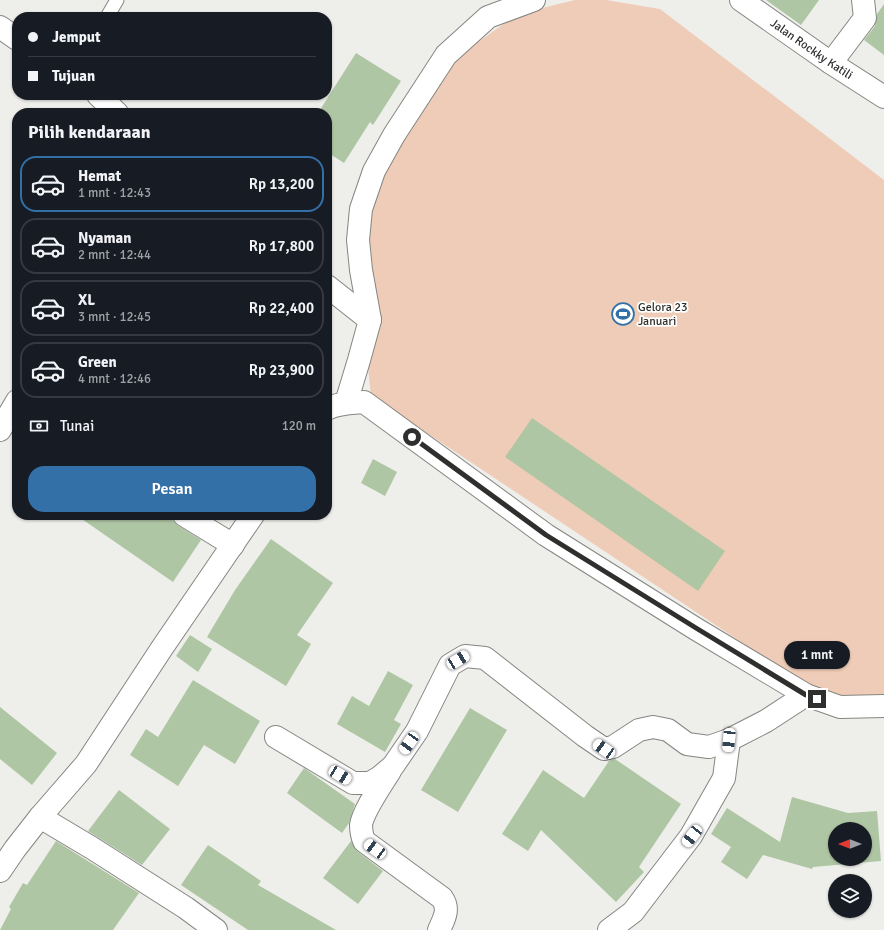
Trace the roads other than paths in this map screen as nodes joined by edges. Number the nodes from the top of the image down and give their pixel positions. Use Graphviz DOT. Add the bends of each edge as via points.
graph roads {
  1 [pos="117,0"];
  2 [pos="534,0"];
  3 [pos="741,0"];
  4 [pos="879,0"];
  5 [pos="864,9"];
  6 [pos="110,12"];
  7 [pos="0,27"];
  8 [pos="12,35"];
  9 [pos="831,63"];
  10 [pos="884,97"];
  11 [pos="103,100"];
  12 [pos="112,108"];
  13 [pos="332,290"];
  14 [pos="370,320"];
  15 [pos="336,406"];
  16 [pos="12,410"];
  17 [pos="0,430"];
  18 [pos="192,520"];
  19 [pos="250,520"];
  20 [pos="233,546"];
  21 [pos="806,695"];
  22 [pos="884,706"];
  23 [pos="276,736"];
  24 [pos="729,740"];
  25 [pos="393,766"];
  26 [pos="40,817"];
  27 [pos="0,871"];
  28 [pos="216,930"];
  29 [pos="439,930"];
  30 [pos="609,930"];
  1 -- 6 [label="lane"];
  2 -- 14 [label="street" via="488,17 446,55 394,134 374,171 361,209 358,240"];
  3 -- 9 [label="street, Jalan Rockky Katili"];
  4 -- 5 [label="street"];
  5 -- 9 [label="street"];
  7 -- 8 [label="street"];
  9 -- 10 [label="street, Jalan Rockky Katili"];
  11 -- 12 [label="street"];
  13 -- 14 [label="street"];
  14 -- 15 [label="street" via="359,360"];
  15 -- 21 [label="street" via="364,402 546,535"];
  16 -- 17 [label="street"];
  18 -- 20 [label="street"];
  19 -- 20 [label="street"];
  20 -- 26 [label="street" via="86,764"];
  21 -- 22 [label="street" via="840,707"];
  21 -- 24 [label="street" via="766,721"];
  23 -- 25 [label="street" via="352,783 370,783"];
  24 -- 25 [label="street" via="709,747 687,744 668,730 653,727 639,730 613,747 604,749 485,658 465,656 450,665 418,731"];
  24 -- 30 [label="street" via="724,778 692,836 633,912"];
  25 -- 29 [label="street" via="364,816 362,836 364,841 442,898 447,908"];
  26 -- 27 [label="street"];
  26 -- 28 [label="street" via="202,918"];
}
